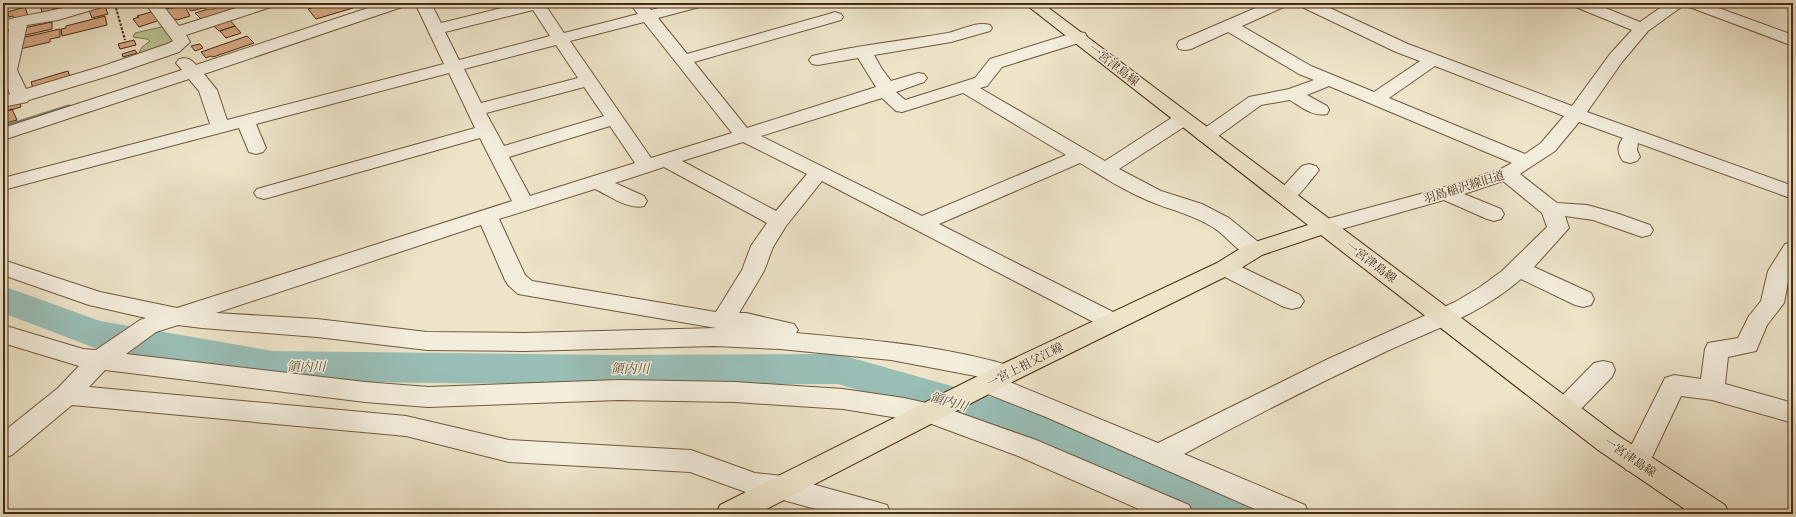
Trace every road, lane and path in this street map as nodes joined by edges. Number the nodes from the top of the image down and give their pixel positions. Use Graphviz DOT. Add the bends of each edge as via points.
graph roads {
  1 [pos="99,3"];
  2 [pos="115,3"];
  3 [pos="153,3"];
  4 [pos="268,3"];
  5 [pos="399,3"];
  6 [pos="423,3"];
  7 [pos="697,3"];
  8 [pos="1032,3"];
  9 [pos="1280,3"];
  10 [pos="1306,3"];
  11 [pos="1578,3"];
  12 [pos="1677,3"];
  13 [pos="1690,3"];
  14 [pos="537,4"];
  15 [pos="642,9"];
  16 [pos="836,17"];
  17 [pos="11,24"];
  18 [pos="1230,26"];
  19 [pos="984,28"];
  20 [pos="1642,28"];
  21 [pos="437,29"];
  22 [pos="1078,37"];
  23 [pos="560,38"];
  24 [pos="125,40"];
  25 [pos="1793,40"];
  26 [pos="174,41"];
  27 [pos="1185,45"];
  28 [pos="863,51"];
  29 [pos="683,60"];
  30 [pos="818,60"];
  31 [pos="1433,60"];
  32 [pos="454,66"];
  33 [pos="193,72"];
  34 [pos="918,78"];
  35 [pos="589,80"];
  36 [pos="1330,80"];
  37 [pos="965,87"];
  38 [pos="884,90"];
  39 [pos="1293,94"];
  40 [pos="21,98"];
  41 [pos="1376,99"];
  42 [pos="3,102"];
  43 [pos="476,110"];
  44 [pos="1320,110"];
  45 [pos="1576,114"];
  46 [pos="1183,119"];
  47 [pos="245,120"];
  48 [pos="615,120"];
  49 [pos="220,127"];
  50 [pos="486,132"];
  51 [pos="3,134"];
  52 [pos="743,135"];
  53 [pos="1635,135"];
  54 [pos="1206,136"];
  55 [pos="256,148"];
  56 [pos="498,154"];
  57 [pos="1081,156"];
  58 [pos="1630,157"];
  59 [pos="1527,162"];
  60 [pos="655,163"];
  61 [pos="1104,170"];
  62 [pos="1309,170"];
  63 [pos="819,172"];
  64 [pos="1506,174"];
  65 [pos="597,182"];
  66 [pos="3,184"];
  67 [pos="264,193"];
  68 [pos="1446,193"];
  69 [pos="1793,193"];
  70 [pos="1286,196"];
  71 [pos="637,201"];
  72 [pos="524,204"];
  73 [pos="1487,207"];
  74 [pos="1552,210"];
  75 [pos="487,216"];
  76 [pos="779,221"];
  77 [pos="920,224"];
  78 [pos="1324,227"];
  79 [pos="1642,230"];
  80 [pos="1793,249"];
  81 [pos="1254,250"];
  82 [pos="3,267"];
  83 [pos="1225,268"];
  84 [pos="1518,268"];
  85 [pos="1786,274"];
  86 [pos="1582,299"];
  87 [pos="1292,301"];
  88 [pos="174,316"];
  89 [pos="1443,317"];
  90 [pos="722,321"];
  91 [pos="1113,322"];
  92 [pos="3,334"];
  93 [pos="859,348"];
  94 [pos="102,359"];
  95 [pos="1603,370"];
  96 [pos="993,381"];
  97 [pos="1712,390"];
  98 [pos="67,395"];
  99 [pos="1564,410"];
  100 [pos="935,411"];
  101 [pos="1793,413"];
  102 [pos="3,447"];
  103 [pos="1159,455"];
  104 [pos="1636,462"];
  105 [pos="783,488"];
  106 [pos="730,514"];
  107 [pos="877,514"];
  108 [pos="1179,514"];
  109 [pos="1295,514"];
  110 [pos="1715,514"];
  1 -- 17 [label="street" via="58,15"];
  2 -- 24 [label="path"];
  3 -- 26 [label="street"];
  4 -- 26 [label="street"];
  5 -- 33 [label="street"];
  6 -- 21 [label="street"];
  7 -- 15 [label="street"];
  8 -- 22 [label="main road, 一宮津島線"];
  9 -- 18 [label="street"];
  10 -- 31 [label="street"];
  11 -- 20 [label="street"];
  12 -- 20 [label="street, 羽島稲沢線旧道"];
  13 -- 25 [label="street"];
  14 -- 21 [label="street"];
  14 -- 23 [label="street"];
  15 -- 23 [label="street"];
  15 -- 29 [label="street"];
  16 -- 29 [label="street"];
  17 -- 40 [label="street" via="8,70"];
  18 -- 27 [label="street"];
  18 -- 36 [label="street" via="1305,70"];
  19 -- 28 [label="street" via="951,37"];
  20 -- 45 [label="street, 羽島稲沢線旧道" via="1616,58"];
  21 -- 32 [label="street"];
  22 -- 37 [label="street" via="996,63 981,82"];
  22 -- 46 [label="main road, 一宮津島線"];
  23 -- 32 [label="street"];
  23 -- 35 [label="street"];
  26 -- 33 [label="street"];
  26 -- 40 [label="street"];
  28 -- 30 [label="street"];
  28 -- 38 [label="street" via="885,85"];
  29 -- 52 [label="street"];
  31 -- 41 [label="street"];
  31 -- 45 [label="street"];
  32 -- 43 [label="street"];
  32 -- 47 [label="street"];
  33 -- 49 [label="street" via="208,90"];
  33 -- 51 [label="street"];
  34 -- 38 [label="street"];
  35 -- 43 [label="street"];
  35 -- 48 [label="street"];
  36 -- 39 [label="street"];
  36 -- 41 [label="street"];
  37 -- 38 [label="street" via="902,107"];
  37 -- 57 [label="street"];
  38 -- 52 [label="street"];
  39 -- 44 [label="street"];
  39 -- 54 [label="street" via="1255,101"];
  40 -- 42 [label="street"];
  41 -- 59 [label="street"];
  43 -- 50 [label="street"];
  45 -- 53 [label="street"];
  45 -- 59 [label="street, 羽島稲沢線旧道" via="1548,146"];
  46 -- 54 [label="main road, 一宮津島線"];
  46 -- 61 [label="street"];
  47 -- 49 [label="street"];
  47 -- 55 [label="street"];
  48 -- 56 [label="street"];
  48 -- 60 [label="street"];
  49 -- 66 [label="street"];
  50 -- 56 [label="street"];
  50 -- 67 [label="street"];
  52 -- 60 [label="street"];
  52 -- 63 [label="street"];
  53 -- 58 [label="street" via="1627,145 1626,151"];
  53 -- 69 [label="street"];
  54 -- 70 [label="main road, 一宮津島線"];
  56 -- 72 [label="street"];
  57 -- 61 [label="street"];
  57 -- 77 [label="street"];
  59 -- 64 [label="street, 羽島稲沢線旧道"];
  60 -- 65 [label="street"];
  60 -- 76 [label="street"];
  61 -- 81 [label="street" via="1154,196 1195,209 1222,223"];
  62 -- 70 [label="street"];
  63 -- 76 [label="street"];
  63 -- 77 [label="street"];
  64 -- 68 [label="street, 羽島稲沢線旧道"];
  64 -- 74 [label="street"];
  65 -- 71 [label="street"];
  65 -- 72 [label="street"];
  68 -- 73 [label="street" via="1461,201"];
  68 -- 78 [label="street, 羽島稲沢線旧道"];
  70 -- 78 [label="main road, 一宮津島線"];
  72 -- 75 [label="street"];
  74 -- 79 [label="street" via="1569,208 1594,212"];
  74 -- 84 [label="street" via="1558,228 1540,249"];
  75 -- 88 [label="street"];
  75 -- 90 [label="street" via="516,280 526,288"];
  76 -- 90 [label="street" via="762,246 753,271"];
  77 -- 91 [label="street"];
  78 -- 81 [label="main road, 一宮上祖父江線"];
  78 -- 89 [label="main road, 一宮津島線"];
  80 -- 85 [label="street"];
  81 -- 83 [label="main road, 一宮上祖父江線"];
  82 -- 88 [label="street" via="97,299"];
  83 -- 87 [label="street"];
  83 -- 91 [label="main road, 一宮上祖父江線"];
  84 -- 86 [label="street"];
  84 -- 89 [label="street" via="1477,300"];
  85 -- 97 [label="street" via="1747,345 1717,349"];
  88 -- 93 [label="street" via="317,328 427,341 524,342 714,337 780,340"];
  88 -- 94 [label="street" via="148,326"];
  89 -- 99 [label="main road, 一宮津島線"];
  89 -- 103 [label="street" via="1364,351 1257,403"];
  90 -- 93 [label="street" via="746,321"];
  91 -- 96 [label="main road, 一宮上祖父江線"];
  92 -- 94 [label="street" via="83,358"];
  93 -- 96 [label="street" via="966,364"];
  94 -- 98 [label="street"];
  94 -- 100 [label="street" via="365,392 428,397 619,390 735,392 843,399"];
  95 -- 99 [label="street"];
  96 -- 100 [label="main road, 一宮上祖父江線"];
  96 -- 103 [label="street"];
  97 -- 101 [label="street"];
  97 -- 104 [label="street" via="1674,385"];
  98 -- 102 [label="street"];
  98 -- 105 [label="street" via="406,426 509,451 691,462 754,484"];
  99 -- 104 [label="main road, 一宮津島線"];
  100 -- 105 [label="main road, 一宮上祖父江線"];
  100 -- 108 [label="street"];
  103 -- 109 [label="street"];
  104 -- 110 [label="main road, 一宮津島線"];
  105 -- 106 [label="main road, 一宮上祖父江線"];
  105 -- 107 [label="street"];
}
